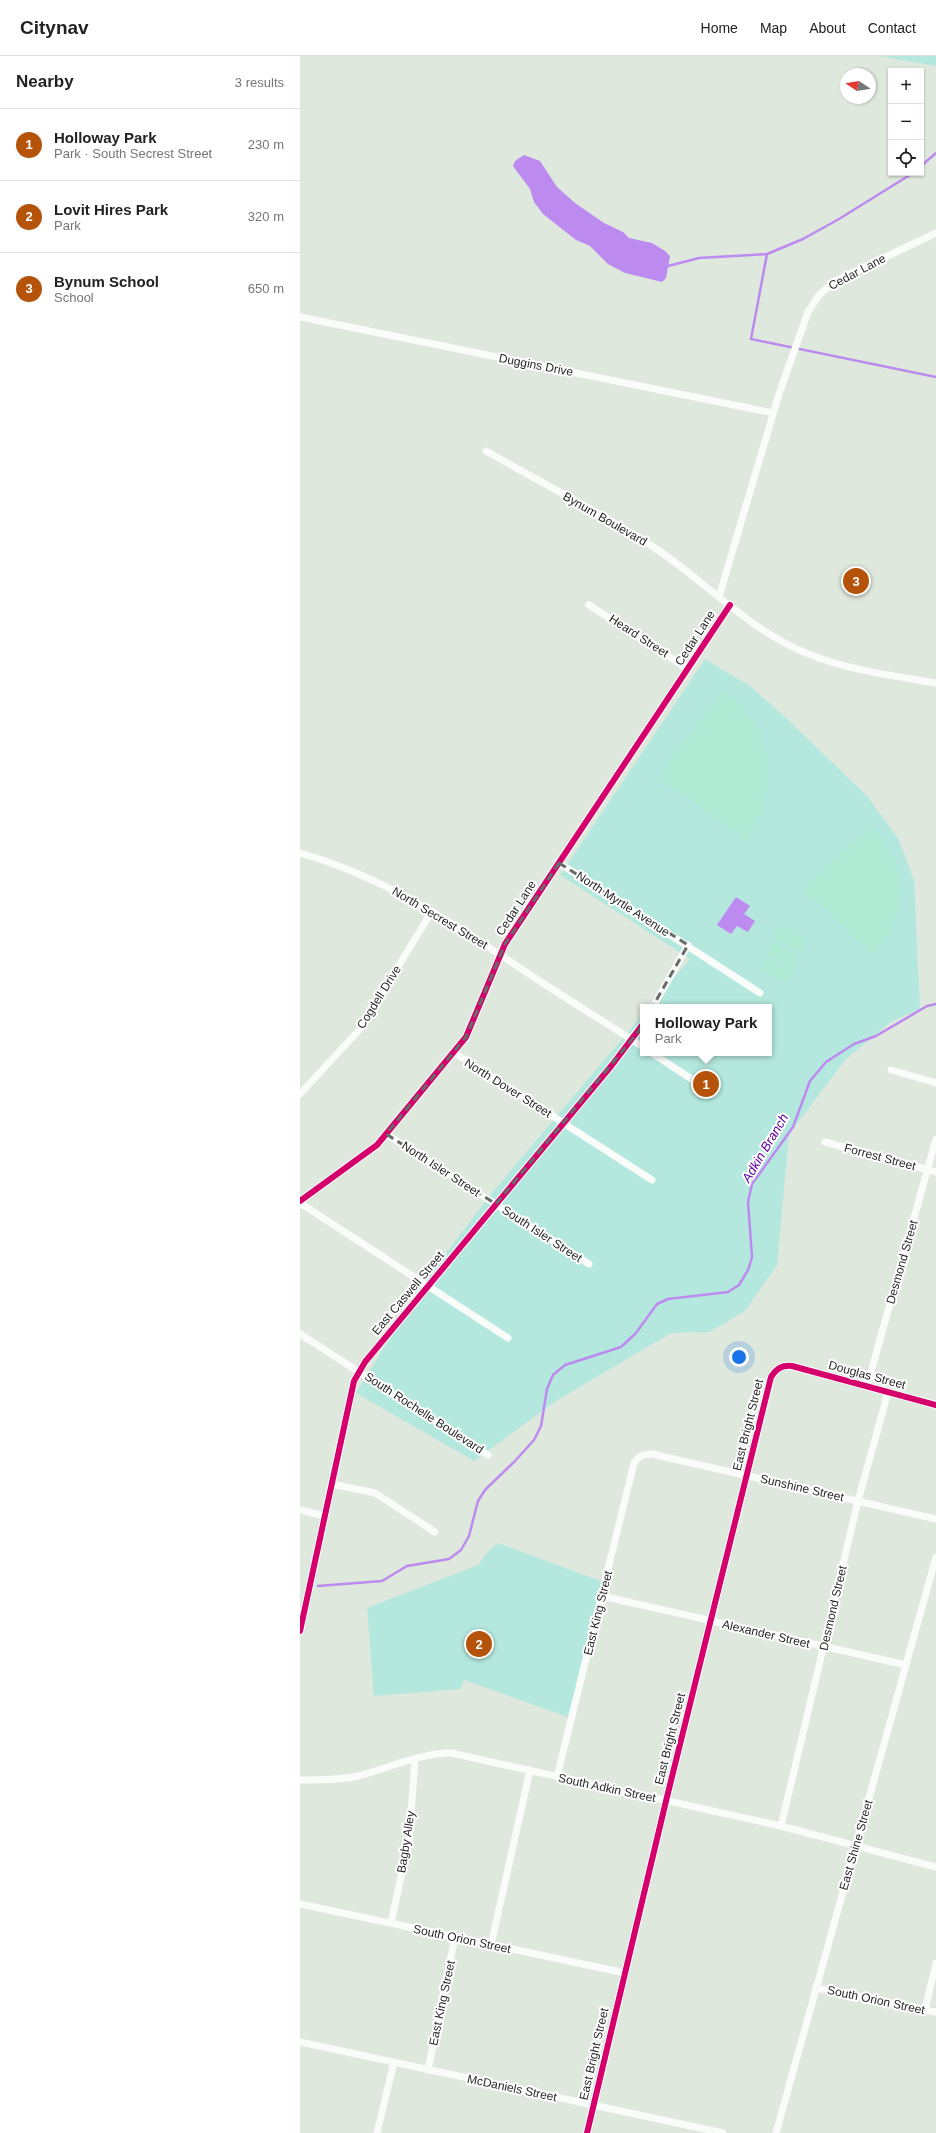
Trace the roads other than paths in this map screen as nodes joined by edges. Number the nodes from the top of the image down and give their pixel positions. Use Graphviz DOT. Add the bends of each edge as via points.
graph roads {
  1 [pos="936,233"];
  2 [pos="300,317"];
  3 [pos="773,413"];
  4 [pos="486,451"];
  5 [pos="719,597"];
  6 [pos="730,604"];
  7 [pos="589,605"];
  8 [pos="688,669"];
  9 [pos="936,683"];
  10 [pos="300,853"];
  11 [pos="559,863"];
  12 [pos="432,911"];
  13 [pos="688,945"];
  14 [pos="501,955"];
  15 [pos="760,993"];
  16 [pos="655,1004"];
  17 [pos="640,1028"];
  18 [pos="632,1040"];
  19 [pos="640,1045"];
  20 [pos="453,1052"];
  21 [pos="657,1056"];
  22 [pos="890,1070"];
  23 [pos="936,1083"];
  24 [pos="699,1084"];
  25 [pos="300,1094"];
  26 [pos="564,1123"];
  27 [pos="386,1134"];
  28 [pos="936,1139"];
  29 [pos="825,1142"];
  30 [pos="927,1170"];
  31 [pos="936,1172"];
  32 [pos="652,1180"];
  33 [pos="300,1202"];
  34 [pos="496,1204"];
  35 [pos="589,1264"];
  36 [pos="428,1286"];
  37 [pos="300,1334"];
  38 [pos="508,1338"];
  39 [pos="792,1366"];
  40 [pos="360,1372"];
  41 [pos="867,1386"];
  42 [pos="888,1392"];
  43 [pos="936,1405"];
  44 [pos="644,1454"];
  45 [pos="488,1455"];
  46 [pos="747,1475"];
  47 [pos="332,1484"];
  48 [pos="858,1501"];
  49 [pos="300,1510"];
  50 [pos="325,1516"];
  51 [pos="936,1519"];
  52 [pos="435,1532"];
  53 [pos="936,1557"];
  54 [pos="602,1596"];
  55 [pos="711,1621"];
  56 [pos="300,1631"];
  57 [pos="824,1648"];
  58 [pos="906,1665"];
  59 [pos="415,1760"];
  60 [pos="530,1770"];
  61 [pos="557,1777"];
  62 [pos="300,1780"];
  63 [pos="666,1801"];
  64 [pos="781,1826"];
  65 [pos="856,1844"];
  66 [pos="936,1867"];
  67 [pos="300,1904"];
  68 [pos="391,1924"];
  69 [pos="455,1937"];
  70 [pos="491,1945"];
  71 [pos="936,1963"];
  72 [pos="625,1973"];
  73 [pos="816,1988"];
  74 [pos="925,2010"];
  75 [pos="936,2012"];
  76 [pos="300,2042"];
  77 [pos="394,2062"];
  78 [pos="428,2070"];
  79 [pos="594,2105"];
  80 [pos="377,2133"];
  81 [pos="587,2133"];
  82 [pos="723,2133"];
  83 [pos="776,2133"];
  1 -- 3 [label="street, Cedar Lane" via="840,279 819,294 808,312"];
  2 -- 3 [label="street, Duggins Drive"];
  3 -- 5 [label="street, Cedar Lane"];
  4 -- 5 [label="street, Bynum Boulevard" via="656,549"];
  5 -- 6 [label="street, Cedar Lane"];
  6 -- 8 [label="street, Cedar Lane"];
  6 -- 9 [label="street" via="765,631 806,654 839,664"];
  7 -- 8 [label="street, Heard Street"];
  8 -- 11 [label="street, Cedar Lane"];
  10 -- 12 [label="street, North Secrest Street" via="357,872"];
  11 -- 13 [label="street, North Myrtle Avenue"];
  11 -- 14 [label="street, Cedar Lane" via="505,944"];
  12 -- 14 [label="street, North Secrest Street"];
  12 -- 25 [label="street, Cogdell Drive" via="360,1029"];
  13 -- 15 [label="street, North Myrtle Avenue"];
  13 -- 16 [label="street"];
  14 -- 18 [label="street, North Secrest Street"];
  14 -- 20 [label="street, Cedar Lane" via="466,1037"];
  17 -- 18 [label="street, East Caswell Street"];
  18 -- 19 [label="street, North Secrest Street"];
  18 -- 26 [label="street, East Caswell Street"];
  20 -- 26 [label="street, North Dover Street"];
  20 -- 27 [label="street, Cedar Lane"];
  21 -- 24 [label="street"];
  22 -- 23 [label="street"];
  26 -- 32 [label="street, North Dover Street"];
  26 -- 34 [label="street, East Caswell Street"];
  27 -- 33 [label="street, Cedar Lane" via="377,1145"];
  27 -- 34 [label="street, North Isler Street"];
  28 -- 30 [label="street, Desmond Street"];
  29 -- 30 [label="street, Forrest Street"];
  30 -- 31 [label="street, Forrest Street"];
  30 -- 41 [label="street, Desmond Street"];
  33 -- 36 [label="street"];
  34 -- 35 [label="street, South Isler Street"];
  34 -- 36 [label="street, East Caswell Street"];
  36 -- 38 [label="street"];
  36 -- 40 [label="street, East Caswell Street" via="365,1362"];
  37 -- 40 [label="street, South Rochelle Boulevard"];
  39 -- 41 [label="street, Douglas Street"];
  39 -- 46 [label="street, East Bright Street" via="785,1365 776,1369 771,1377"];
  40 -- 45 [label="street, South Rochelle Boulevard"];
  40 -- 47 [label="street, East Caswell Street" via="354,1381"];
  41 -- 42 [label="street, Douglas Street"];
  42 -- 43 [label="street, Douglas Street"];
  42 -- 48 [label="street, Desmond Street"];
  44 -- 46 [label="street, Sunshine Street"];
  44 -- 54 [label="street, East King Street" via="634,1463"];
  46 -- 48 [label="street, Sunshine Street"];
  46 -- 55 [label="street, East Bright Street"];
  47 -- 50 [label="street, East Caswell Street"];
  47 -- 52 [label="street" via="375,1493"];
  48 -- 51 [label="street, Sunshine Street"];
  48 -- 57 [label="street, Desmond Street"];
  49 -- 50 [label="street"];
  50 -- 56 [label="street, East Caswell Street"];
  53 -- 58 [label="street, East Shine Street"];
  54 -- 55 [label="street, Alexander Street"];
  54 -- 61 [label="street, East King Street"];
  55 -- 57 [label="street, Alexander Street"];
  55 -- 63 [label="street, East Bright Street"];
  57 -- 58 [label="street, Alexander Street"];
  57 -- 64 [label="street, Desmond Street"];
  58 -- 65 [label="street, East Shine Street"];
  59 -- 60 [label="street, South Adkin Street" via="443,1752"];
  59 -- 62 [label="street, South Adkin Street" via="334,1780"];
  59 -- 68 [label="street, Bagby Alley" via="409,1840"];
  60 -- 61 [label="street, South Adkin Street"];
  60 -- 70 [label="street"];
  61 -- 63 [label="street, South Adkin Street"];
  63 -- 64 [label="street, South Adkin Street"];
  63 -- 72 [label="street, East Bright Street"];
  64 -- 65 [label="street, South Adkin Street"];
  65 -- 66 [label="street, South Adkin Street"];
  65 -- 73 [label="street, East Shine Street"];
  67 -- 68 [label="street, South Orion Street"];
  68 -- 69 [label="street, South Orion Street"];
  69 -- 70 [label="street, South Orion Street"];
  69 -- 78 [label="street, East King Street"];
  70 -- 72 [label="street, South Orion Street"];
  71 -- 74 [label="street"];
  72 -- 79 [label="street, East Bright Street"];
  73 -- 74 [label="street, South Orion Street"];
  73 -- 83 [label="street, East Shine Street"];
  74 -- 75 [label="street, South Orion Street"];
  76 -- 77 [label="street, McDaniels Street"];
  77 -- 78 [label="street, McDaniels Street"];
  77 -- 80 [label="street"];
  78 -- 79 [label="street, McDaniels Street"];
  79 -- 81 [label="street, East Bright Street"];
  79 -- 82 [label="street, McDaniels Street"];
}
